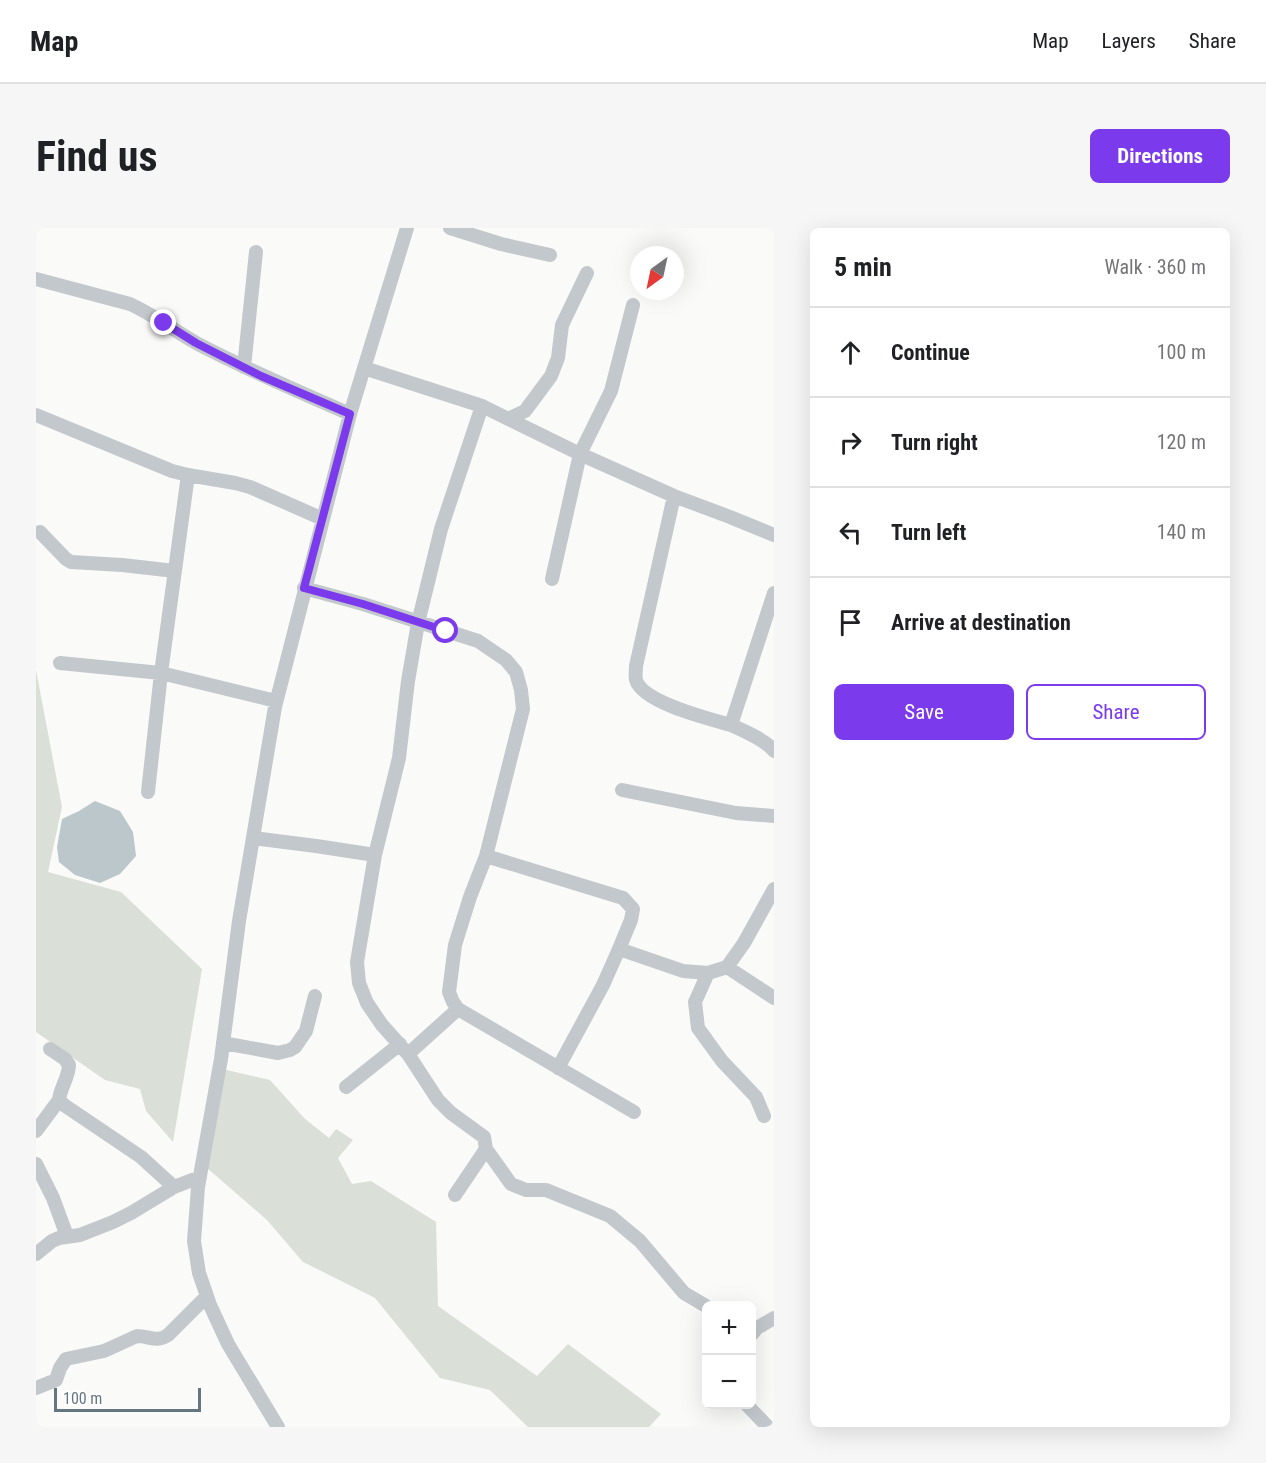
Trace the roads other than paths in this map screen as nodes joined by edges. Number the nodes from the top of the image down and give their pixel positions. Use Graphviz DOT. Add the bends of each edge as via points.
graph roads {
  1 [pos="407,228"];
  2 [pos="450,228"];
  3 [pos="256,252"];
  4 [pos="550,255"];
  5 [pos="587,273"];
  6 [pos="36,279"];
  7 [pos="633,305"];
  8 [pos="244,367"];
  9 [pos="364,368"];
  10 [pos="482,406"];
  11 [pos="350,414"];
  12 [pos="36,415"];
  13 [pos="508,419"];
  14 [pos="580,454"];
  15 [pos="188,475"];
  16 [pos="674,496"];
  17 [pos="323,519"];
  18 [pos="40,532"];
  19 [pos="774,535"];
  20 [pos="175,571"];
  21 [pos="552,579"];
  22 [pos="304,588"];
  23 [pos="774,594"];
  24 [pos="418,622"];
  25 [pos="60,663"];
  26 [pos="161,673"];
  27 [pos="276,701"];
  28 [pos="731,725"];
  29 [pos="773,748"];
  30 [pos="622,790"];
  31 [pos="148,792"];
  32 [pos="774,816"];
  33 [pos="253,838"];
  34 [pos="375,855"];
  35 [pos="486,856"];
  36 [pos="774,889"];
  37 [pos="619,949"];
  38 [pos="728,967"];
  39 [pos="708,973"];
  40 [pos="315,996"];
  41 [pos="774,998"];
  42 [pos="458,1009"];
  43 [pos="223,1043"];
  44 [pos="50,1049"];
  45 [pos="404,1049"];
  46 [pos="558,1068"];
  47 [pos="346,1087"];
  48 [pos="59,1100"];
  49 [pos="634,1112"];
  50 [pos="764,1116"];
  51 [pos="36,1131"];
  52 [pos="486,1149"];
  53 [pos="36,1164"];
  54 [pos="200,1177"];
  55 [pos="174,1187"];
  56 [pos="454,1195"];
  57 [pos="67,1236"];
  58 [pos="36,1254"];
  59 [pos="207,1296"];
  60 [pos="702,1304"];
  61 [pos="774,1318"];
  62 [pos="756,1329"];
  63 [pos="36,1388"];
  64 [pos="751,1409"];
  65 [pos="769,1426"];
  66 [pos="278,1427"];
  1 -- 9 [label="street"];
  2 -- 4 [label="street"];
  3 -- 8 [label="street"];
  5 -- 13 [label="street" via="562,325 558,358 551,376 525,411"];
  6 -- 8 [label="street" via="130,304"];
  7 -- 14 [label="street" via="611,392"];
  8 -- 11 [label="street"];
  9 -- 10 [label="street"];
  9 -- 11 [label="street"];
  10 -- 13 [label="street"];
  10 -- 24 [label="street" via="441,529"];
  11 -- 17 [label="street"];
  12 -- 15 [label="street"];
  13 -- 14 [label="street"];
  14 -- 16 [label="street"];
  14 -- 21 [label="street"];
  15 -- 17 [label="street" via="249,487"];
  15 -- 20 [label="street"];
  16 -- 19 [label="street"];
  16 -- 28 [label="street" via="635,680 649,696 678,710"];
  17 -- 22 [label="street"];
  18 -- 20 [label="street" via="71,562"];
  20 -- 26 [label="street"];
  22 -- 24 [label="street"];
  22 -- 27 [label="street"];
  23 -- 28 [label="street"];
  24 -- 34 [label="street" via="399,758"];
  24 -- 35 [label="street" via="478,641 516,672 523,709"];
  25 -- 26 [label="street"];
  26 -- 27 [label="street"];
  26 -- 31 [label="street"];
  27 -- 33 [label="street"];
  28 -- 29 [label="street"];
  30 -- 32 [label="street" via="736,813"];
  33 -- 34 [label="street"];
  33 -- 43 [label="street"];
  34 -- 45 [label="street" via="357,962 359,983 367,1003"];
  35 -- 37 [label="street" via="623,898 633,909"];
  35 -- 42 [label="street" via="455,945 450,992"];
  36 -- 38 [label="street"];
  37 -- 39 [label="street" via="683,971"];
  37 -- 46 [label="street"];
  38 -- 39 [label="street"];
  38 -- 41 [label="street"];
  39 -- 50 [label="street" via="695,1002 698,1028 756,1097"];
  40 -- 43 [label="street" via="306,1030 290,1050 278,1053"];
  42 -- 45 [label="street"];
  42 -- 46 [label="street"];
  43 -- 54 [label="street"];
  44 -- 48 [label="street" via="69,1065"];
  45 -- 47 [label="street"];
  45 -- 52 [label="street" via="438,1100 484,1137"];
  46 -- 49 [label="street"];
  48 -- 51 [label="street"];
  48 -- 55 [label="street" via="141,1157"];
  52 -- 56 [label="street"];
  52 -- 60 [label="street" via="511,1184 526,1190 546,1190 610,1216 640,1241 684,1293"];
  53 -- 57 [label="street"];
  54 -- 55 [label="street"];
  54 -- 59 [label="street" via="194,1241"];
  55 -- 57 [label="street" via="113,1222"];
  57 -- 58 [label="street"];
  59 -- 63 [label="street" via="163,1339 137,1336 104,1351 71,1357 63,1362 56,1380"];
  59 -- 66 [label="street" via="228,1344"];
  61 -- 62 [label="street"];
  64 -- 65 [label="street"];
}
